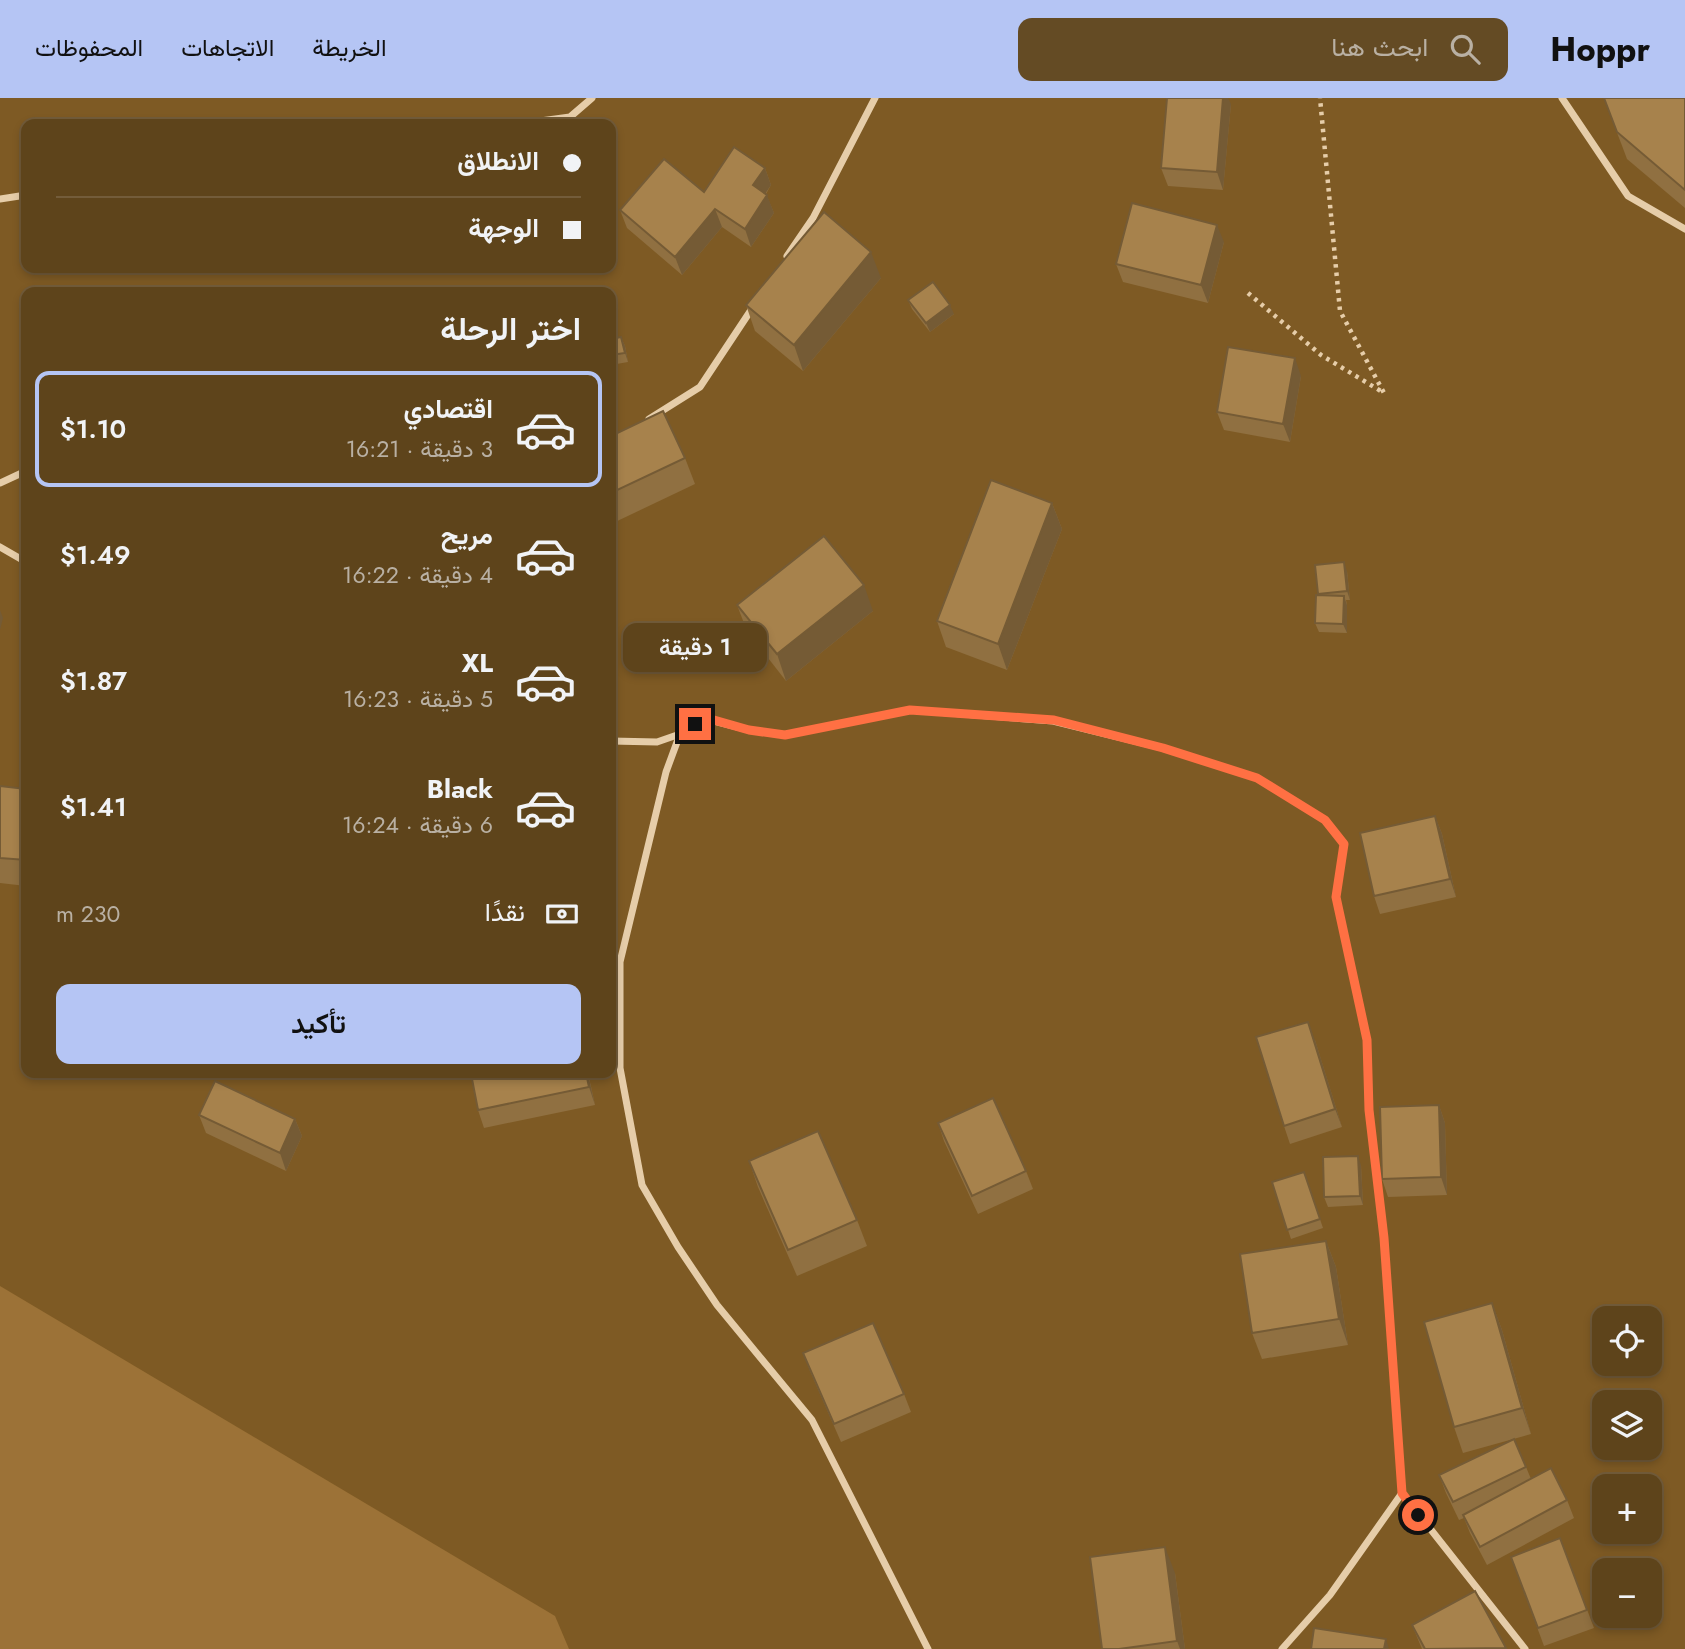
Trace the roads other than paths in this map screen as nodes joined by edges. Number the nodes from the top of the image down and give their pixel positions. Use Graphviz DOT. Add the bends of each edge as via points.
graph roads {
  1 [pos="592,98"];
  2 [pos="875,98"];
  3 [pos="1562,98"];
  4 [pos="555,119"];
  5 [pos="21,196"];
  6 [pos="0,199"];
  7 [pos="1685,229"];
  8 [pos="783,263"];
  9 [pos="760,297"];
  10 [pos="644,422"];
  11 [pos="21,473"];
  12 [pos="0,483"];
  13 [pos="0,547"];
  14 [pos="21,559"];
  15 [pos="680,734"];
  16 [pos="616,741"];
  17 [pos="1402,1493"];
  18 [pos="928,1649"];
  19 [pos="1282,1649"];
  20 [pos="1525,1649"];
  1 -- 4 [label="street" via="570,117"];
  2 -- 8 [label="street" via="813,218"];
  3 -- 7 [label="street" via="1628,196"];
  5 -- 6 [label="street"];
  9 -- 10 [label="street" via="700,387"];
  11 -- 12 [label="street"];
  13 -- 14 [label="street"];
  15 -- 16 [label="street" via="657,742"];
  15 -- 17 [label="street" via="695,724 714,720 785,735 910,710 1054,720 1257,778 1325,820 1344,844 1336,897 1367,1040"];
  15 -- 18 [label="street" via="666,772 621,962 620,1068 642,1185 717,1305 813,1420"];
  17 -- 19 [label="street" via="1330,1595"];
  17 -- 20 [label="street"];
}
